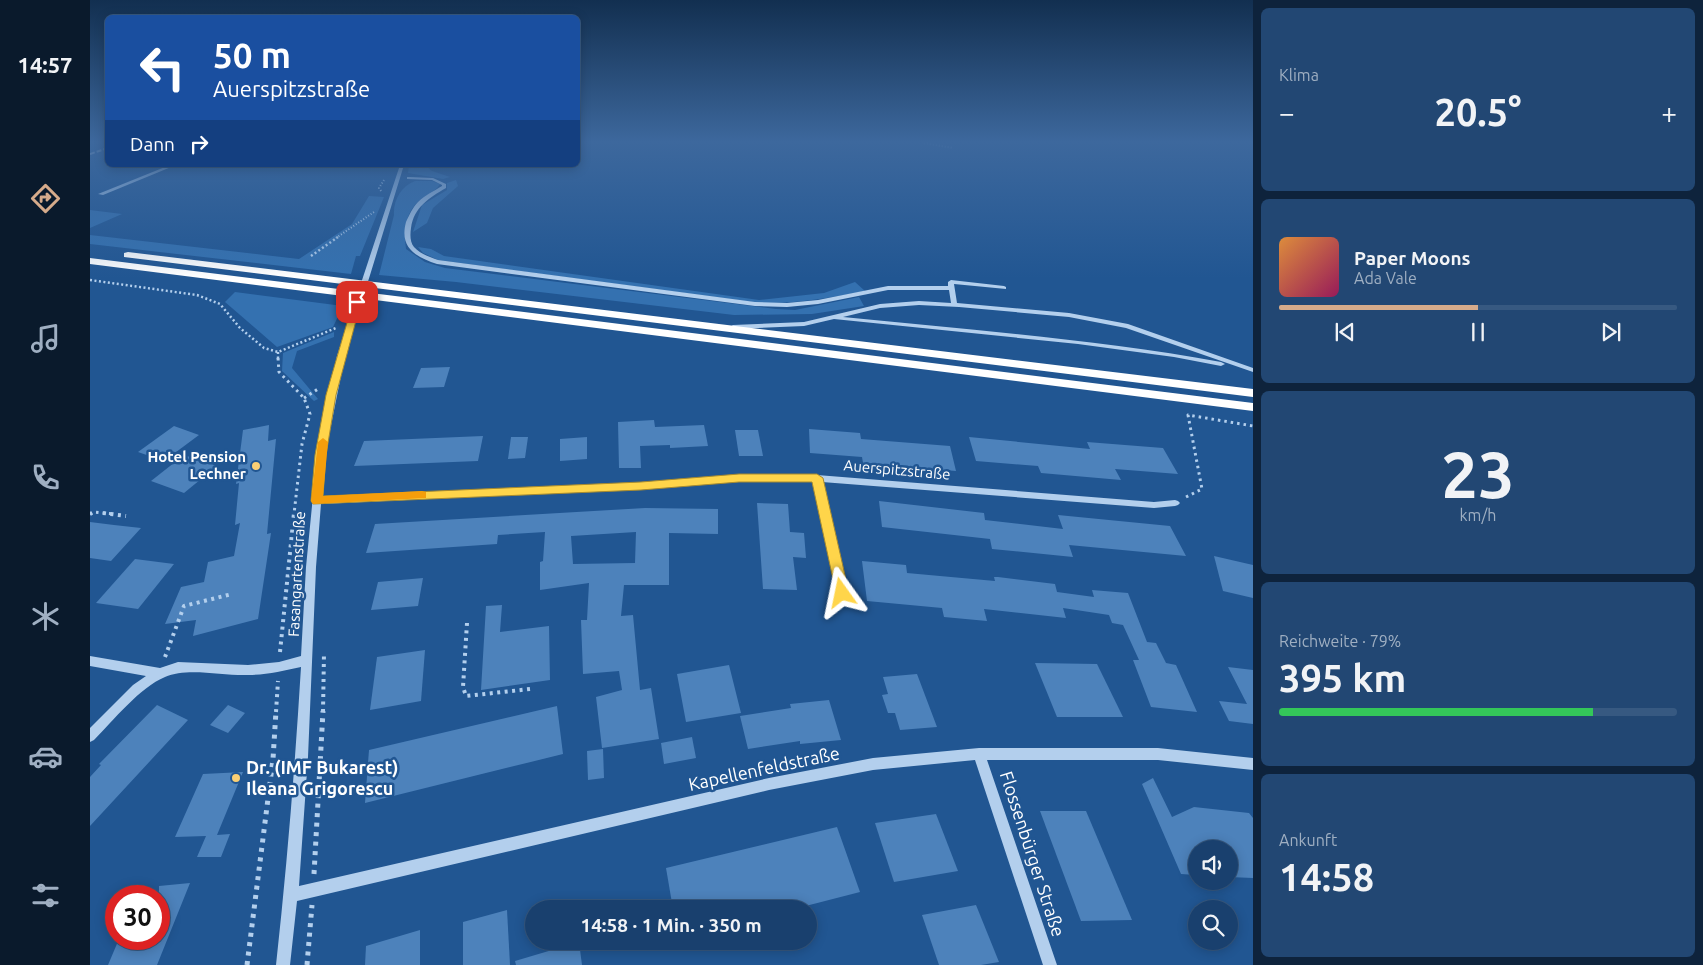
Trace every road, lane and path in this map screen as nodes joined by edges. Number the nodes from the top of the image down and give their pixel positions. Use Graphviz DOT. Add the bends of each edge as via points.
graph roads {
  1 [pos="116,188"];
  2 [pos="394,188"];
  3 [pos="442,188"];
  4 [pos="101,194"];
  5 [pos="372,213"];
  6 [pos="90,251"];
  7 [pos="311,256"];
  8 [pos="90,261"];
  9 [pos="90,280"];
  10 [pos="951,288"];
  11 [pos="1004,288"];
  12 [pos="954,304"];
  13 [pos="831,318"];
  14 [pos="339,327"];
  15 [pos="722,328"];
  16 [pos="278,352"];
  17 [pos="1253,370"];
  18 [pos="318,389"];
  19 [pos="1253,393"];
  20 [pos="304,398"];
  21 [pos="1253,407"];
  22 [pos="1253,426"];
  23 [pos="817,478"];
  24 [pos="317,501"];
  25 [pos="1175,503"];
  26 [pos="90,514"];
  27 [pos="126,516"];
  28 [pos="842,593"];
  29 [pos="232,594"];
  30 [pos="467,623"];
  31 [pos="324,647"];
  32 [pos="307,660"];
  33 [pos="90,661"];
  34 [pos="279,667"];
  35 [pos="160,673"];
  36 [pos="530,689"];
  37 [pos="90,736"];
  38 [pos="979,754"];
  39 [pos="1253,764"];
  40 [pos="313,890"];
  41 [pos="291,895"];
  42 [pos="247,965"];
  43 [pos="283,965"];
  44 [pos="307,965"];
  45 [pos="1050,965"];
  1 -- 4 [label="street"];
  2 -- 24 [label="street, Fasangartenstraße" via="352,318 326,422"];
  3 -- 10 [label="street" via="418,204 410,220 408,234 410,246 437,262 788,306 888,288"];
  5 -- 7 [label="path"];
  6 -- 15 [label="highway"];
  8 -- 21 [label="highway"];
  9 -- 16 [label="path" via="197,295 211,300 220,304 240,328 264,348"];
  10 -- 11 [label="street" via="951,282"];
  10 -- 12 [label="street"];
  12 -- 13 [label="street" via="880,306"];
  12 -- 17 [label="street" via="1070,315 1128,326"];
  13 -- 15 [label="street" via="804,324"];
  13 -- 17 [label="street" via="1175,354"];
  14 -- 16 [label="path"];
  15 -- 19 [label="highway"];
  16 -- 20 [label="path" via="278,372"];
  18 -- 20 [label="path"];
  20 -- 34 [label="path" via="310,414 294,501"];
  22 -- 25 [label="path" via="1188,415 1202,488"];
  23 -- 24 [label="street, Auerspitzstraße" via="739,478 641,486"];
  23 -- 25 [label="street, Auerspitzstraße" via="1154,505"];
  23 -- 28 [label="street"];
  24 -- 32 [label="street, Fasangartenstraße"];
  26 -- 27 [label="path"];
  29 -- 35 [label="path" via="184,606"];
  30 -- 36 [label="path" via="463,687 466,696"];
  31 -- 40 [label="path" via="323,736"];
  32 -- 34 [label="street"];
  32 -- 41 [label="street, Fasangartenstraße"];
  33 -- 35 [label="street"];
  34 -- 35 [label="street" via="248,670 178,667"];
  34 -- 42 [label="path" via="273,759"];
  35 -- 37 [label="street" via="137,689"];
  38 -- 39 [label="street, Kapellenfeldstraße" via="1158,754"];
  38 -- 40 [label="street, Kapellenfeldstraße" via="873,764 769,784"];
  38 -- 45 [label="street, Flossenbürger Straße"];
  40 -- 41 [label="street, Kapellenfeldstraße"];
  40 -- 44 [label="path"];
  41 -- 43 [label="street, Fasangartenstraße"];
}
